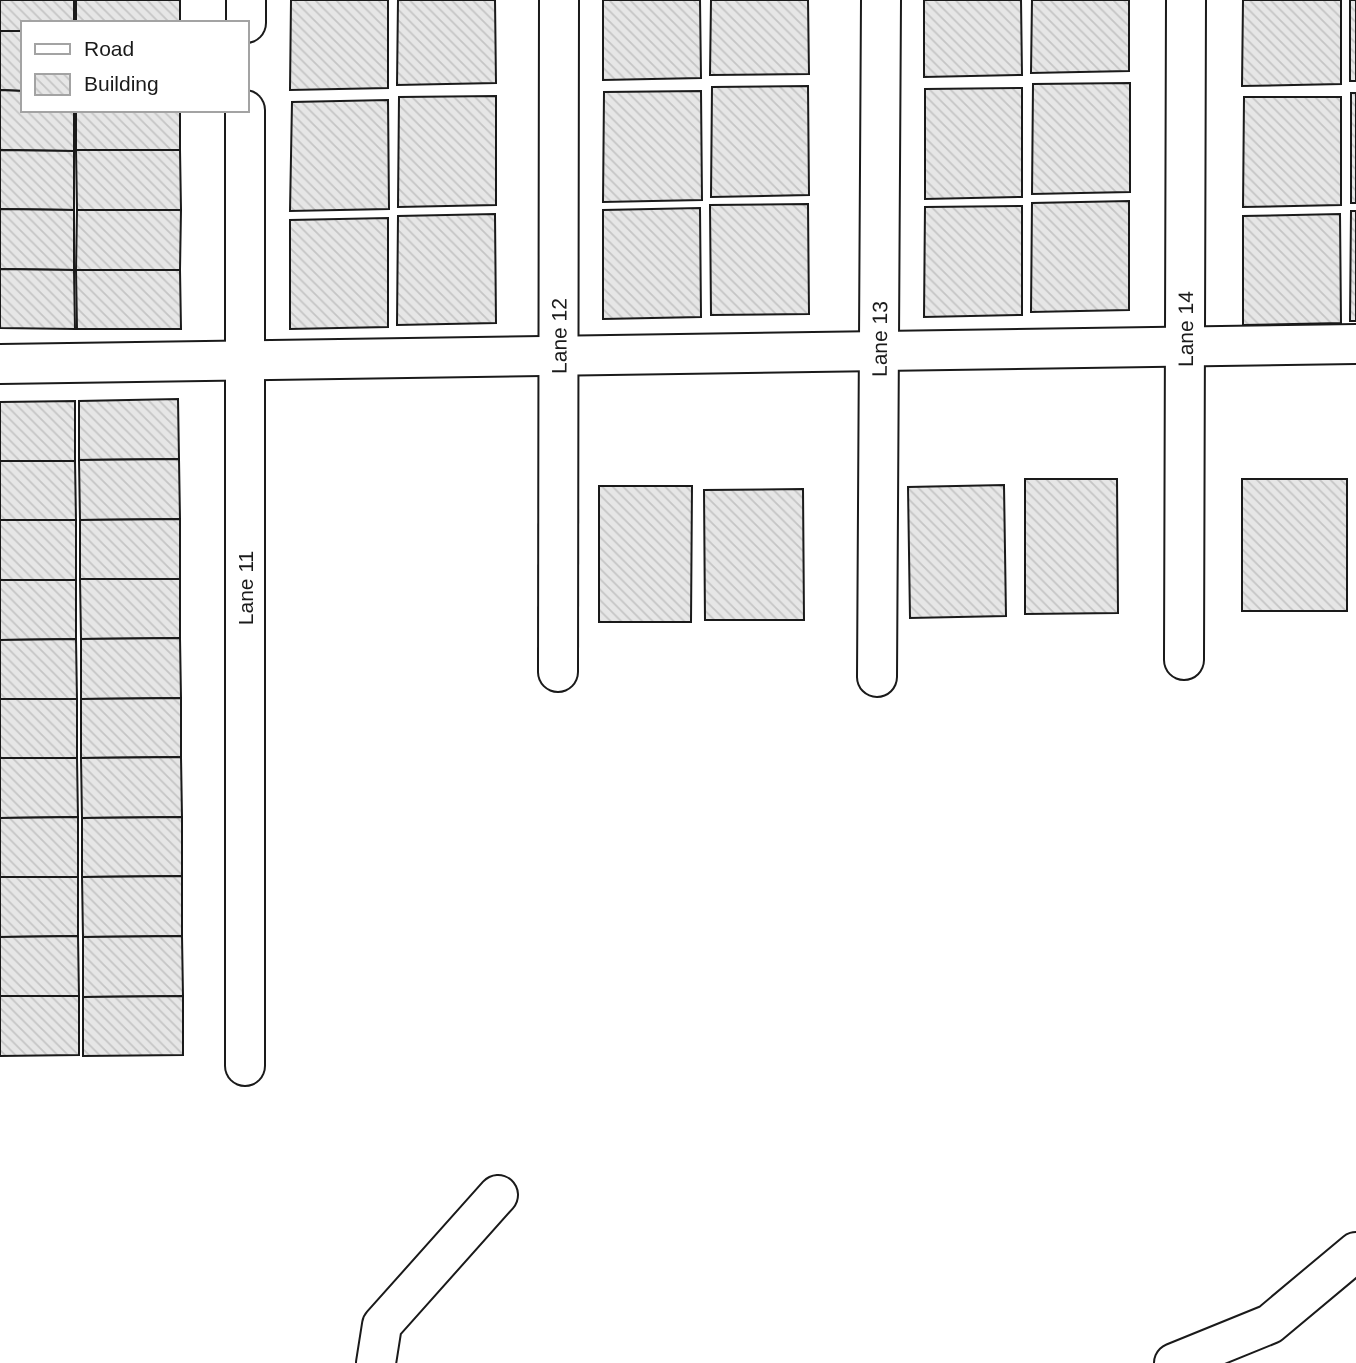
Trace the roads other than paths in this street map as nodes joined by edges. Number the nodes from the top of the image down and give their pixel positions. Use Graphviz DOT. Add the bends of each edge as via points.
graph roads {
  1 [pos="246,0"];
  2 [pos="559,0"];
  3 [pos="881,0"];
  4 [pos="1185,0"];
  5 [pos="246,21"];
  6 [pos="246,112"];
  7 [pos="1356,344"];
  8 [pos="1183,347"];
  9 [pos="879,352"];
  10 [pos="556,357"];
  11 [pos="246,362"];
  12 [pos="0,364"];
  13 [pos="1184,660"];
  14 [pos="558,672"];
  15 [pos="877,677"];
  16 [pos="245,1066"];
  17 [pos="498,1195"];
  18 [pos="1356,1252"];
  19 [pos="1193,1359"];
  20 [pos="376,1363"];
  1 -- 5 [label="street"];
  2 -- 10 [label="street, Lane 12"];
  3 -- 9 [label="street, Lane 13"];
  4 -- 8 [label="street, Lane 14"];
  6 -- 11 [label="street, Lane 11"];
  7 -- 8 [label="street"];
  8 -- 9 [label="street"];
  8 -- 13 [label="street, Lane 14"];
  9 -- 10 [label="street"];
  9 -- 15 [label="street, Lane 13"];
  10 -- 11 [label="street"];
  10 -- 14 [label="street, Lane 12"];
  11 -- 12 [label="street"];
  11 -- 16 [label="street, Lane 11"];
  17 -- 20 [label="street" via="382,1325"];
  18 -- 19 [label="street" via="1270,1324"];
}
